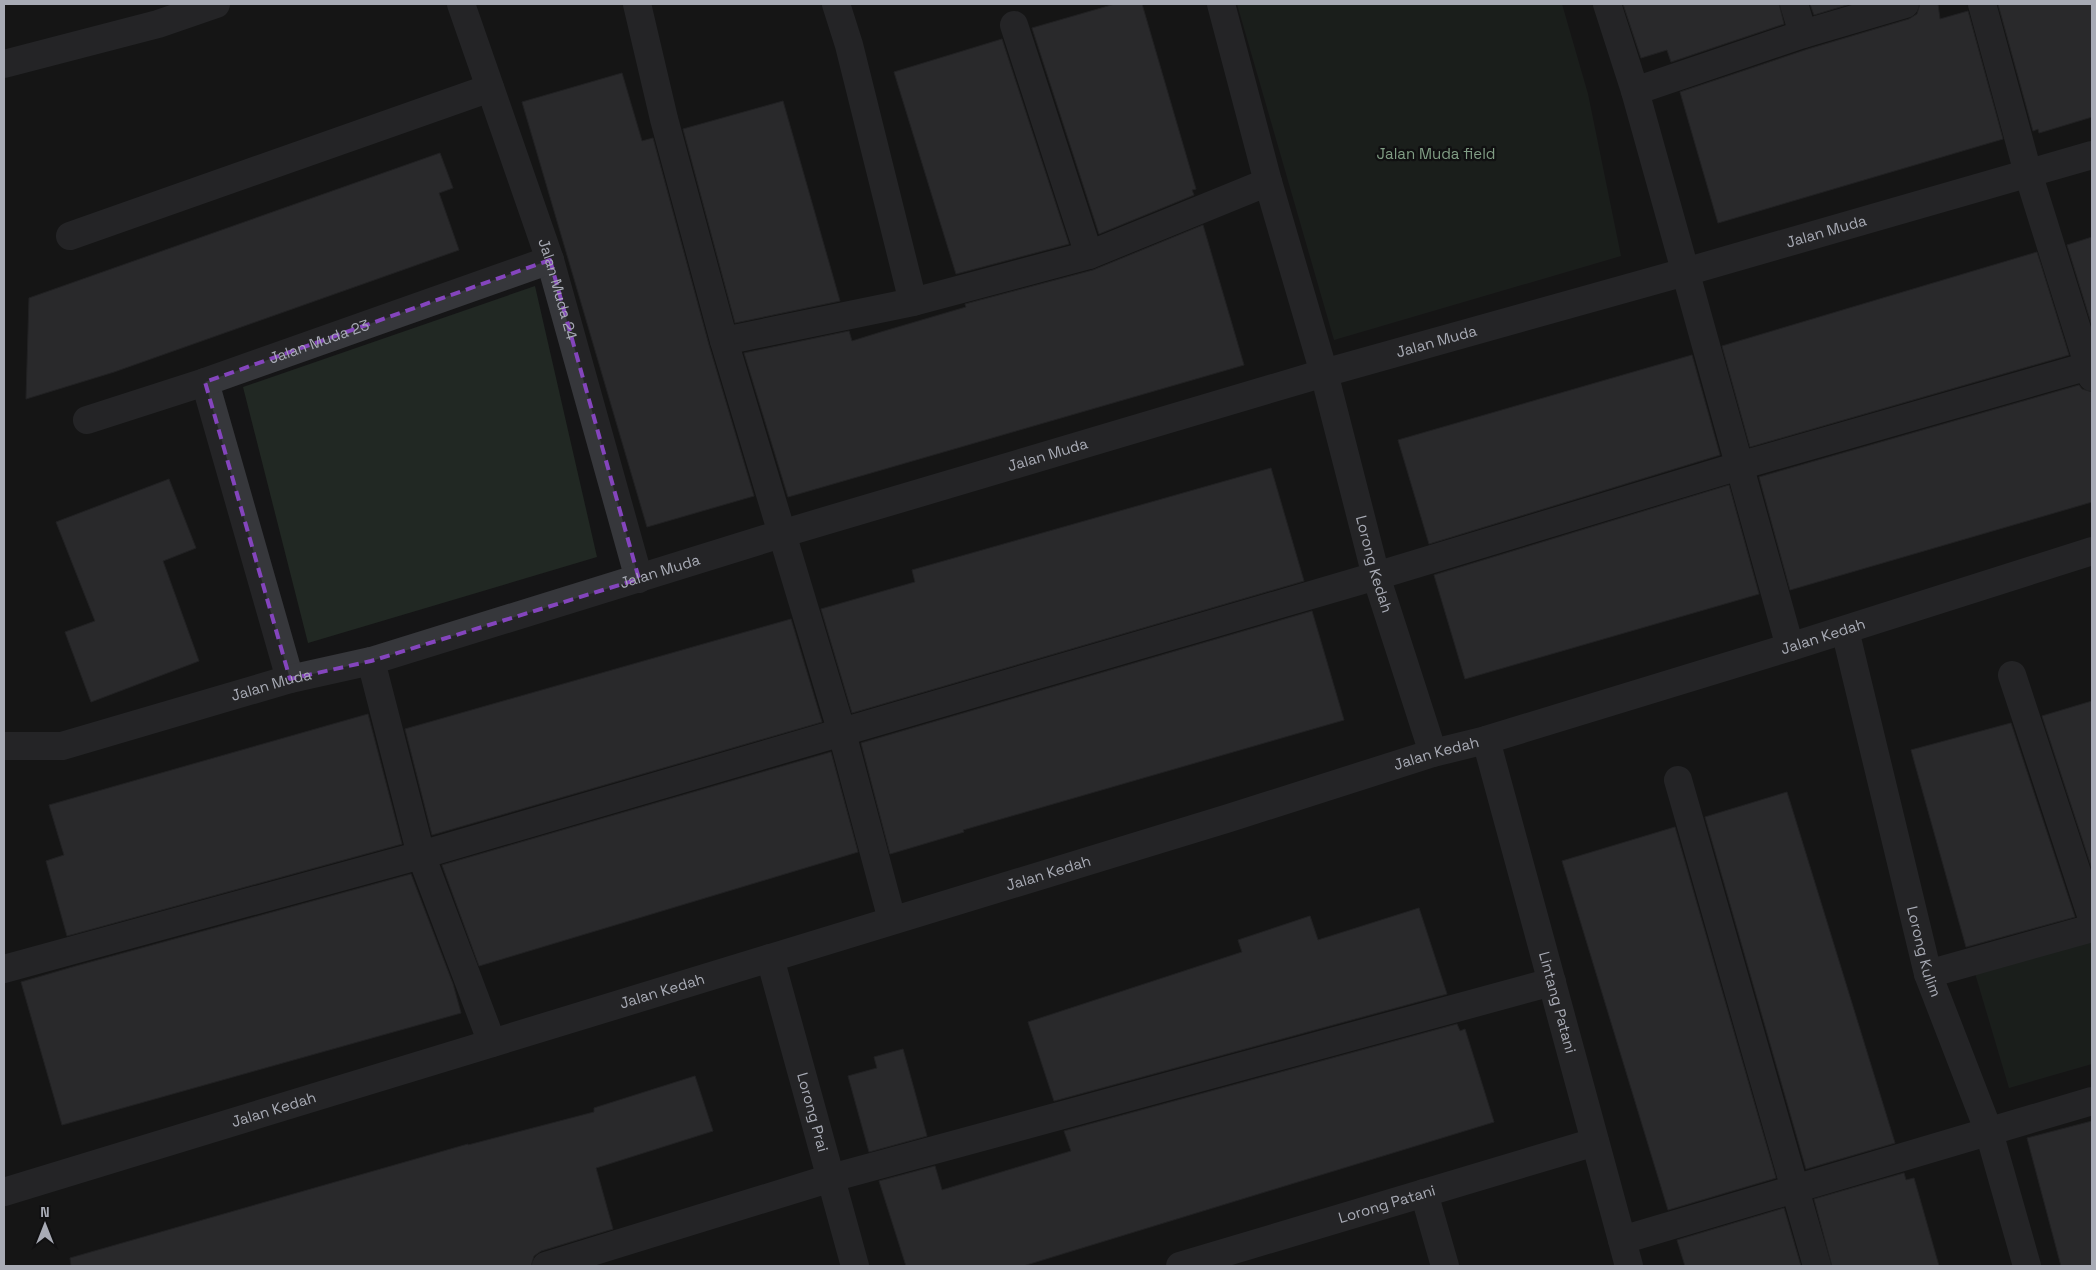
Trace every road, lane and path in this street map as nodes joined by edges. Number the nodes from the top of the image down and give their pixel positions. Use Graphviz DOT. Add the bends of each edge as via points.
graph roads {
  1 [pos="216,4"];
  2 [pos="461,4"];
  3 [pos="637,4"];
  4 [pos="836,4"];
  5 [pos="1221,4"];
  6 [pos="1607,4"];
  7 [pos="1794,4"];
  8 [pos="1905,4"];
  9 [pos="1982,4"];
  10 [pos="1014,25"];
  11 [pos="1803,34"];
  12 [pos="4,64"];
  13 [pos="490,88"];
  14 [pos="1635,92"];
  15 [pos="2092,155"];
  16 [pos="2028,173"];
  17 [pos="1268,182"];
  18 [pos="70,236"];
  19 [pos="1089,255"];
  20 [pos="550,260"];
  21 [pos="1686,272"];
  22 [pos="913,302"];
  23 [pos="724,342"];
  24 [pos="2091,370"];
  25 [pos="1324,373"];
  26 [pos="205,382"];
  27 [pos="87,420"];
  28 [pos="1738,466"];
  29 [pos="781,534"];
  30 [pos="2092,551"];
  31 [pos="1376,576"];
  32 [pos="639,579"];
  33 [pos="1845,630"];
  34 [pos="1790,647"];
  35 [pos="372,661"];
  36 [pos="2012,675"];
  37 [pos="290,679"];
  38 [pos="842,733"];
  39 [pos="1486,740"];
  40 [pos="4,746"];
  41 [pos="1433,753"];
  42 [pos="1678,780"];
  43 [pos="421,855"];
  44 [pos="2092,918"];
  45 [pos="892,920"];
  46 [pos="2092,928"];
  47 [pos="770,958"];
  48 [pos="4,969"];
  49 [pos="1928,974"];
  50 [pos="1552,982"];
  51 [pos="492,1043"];
  52 [pos="2092,1101"];
  53 [pos="1989,1132"];
  54 [pos="1595,1142"];
  55 [pos="831,1178"];
  56 [pos="1795,1189"];
  57 [pos="4,1192"];
  58 [pos="1424,1193"];
  59 [pos="1622,1240"];
  60 [pos="1249,1256"];
  61 [pos="575,1262"];
  62 [pos="546,1266"];
  63 [pos="855,1266"];
  64 [pos="1180,1266"];
  65 [pos="1445,1266"];
  66 [pos="1629,1266"];
  67 [pos="1817,1266"];
  68 [pos="2027,1266"];
  1 -- 12 [label="street" via="158,24"];
  2 -- 13 [label="street, Jalan Muda 24"];
  3 -- 23 [label="street" via="664,119"];
  4 -- 22 [label="street"];
  5 -- 17 [label="street, Lorong Kedah"];
  6 -- 14 [label="street"];
  7 -- 11 [label="street"];
  8 -- 11 [label="street"];
  9 -- 16 [label="street"];
  10 -- 19 [label="street"];
  11 -- 14 [label="street"];
  13 -- 18 [label="street"];
  13 -- 20 [label="street, Jalan Muda 24"];
  14 -- 21 [label="street"];
  15 -- 16 [label="street, Jalan Muda"];
  16 -- 21 [label="street, Jalan Muda"];
  16 -- 24 [label="street"];
  17 -- 19 [label="street"];
  17 -- 25 [label="street, Lorong Kedah"];
  19 -- 22 [label="street"];
  20 -- 26 [label="street, Jalan Muda 23"];
  20 -- 32 [label="street, Jalan Muda 24"];
  21 -- 25 [label="street, Jalan Muda"];
  21 -- 28 [label="street"];
  22 -- 23 [label="street"];
  23 -- 29 [label="street"];
  24 -- 28 [label="street"];
  25 -- 29 [label="street, Jalan Muda"];
  25 -- 31 [label="street, Lorong Kedah"];
  26 -- 27 [label="street, Jalan Muda 23"];
  26 -- 37 [label="street"];
  28 -- 31 [label="street"];
  28 -- 34 [label="street"];
  29 -- 32 [label="street, Jalan Muda"];
  29 -- 38 [label="street"];
  30 -- 33 [label="street, Jalan Kedah"];
  31 -- 38 [label="street"];
  31 -- 41 [label="street, Lorong Kedah"];
  32 -- 35 [label="street, Jalan Muda"];
  33 -- 34 [label="street, Jalan Kedah"];
  33 -- 49 [label="street, Lorong Kulim"];
  34 -- 39 [label="street, Jalan Kedah"];
  35 -- 37 [label="street, Jalan Muda"];
  35 -- 43 [label="street"];
  36 -- 44 [label="street"];
  37 -- 40 [label="street, Jalan Muda" via="62,746"];
  38 -- 43 [label="street"];
  38 -- 45 [label="street"];
  39 -- 41 [label="street, Jalan Kedah"];
  39 -- 50 [label="street, Lintang Patani"];
  41 -- 45 [label="street, Jalan Kedah" via="1238,816"];
  42 -- 56 [label="street"];
  43 -- 48 [label="street"];
  43 -- 51 [label="street"];
  45 -- 47 [label="street, Jalan Kedah"];
  46 -- 49 [label="street"];
  47 -- 51 [label="street, Jalan Kedah"];
  47 -- 55 [label="street, Lorong Prai"];
  49 -- 53 [label="street, Lorong Kulim"];
  50 -- 54 [label="street, Lintang Patani"];
  50 -- 55 [label="street"];
  51 -- 57 [label="street, Jalan Kedah"];
  52 -- 53 [label="street"];
  53 -- 56 [label="street"];
  53 -- 68 [label="street, Lorong Kulim"];
  54 -- 58 [label="street, Lorong Patani"];
  54 -- 59 [label="street, Lintang Patani"];
  55 -- 61 [label="street"];
  55 -- 63 [label="street, Lorong Prai"];
  56 -- 59 [label="street"];
  56 -- 67 [label="street"];
  58 -- 60 [label="street, Lorong Patani"];
  58 -- 65 [label="street"];
  59 -- 66 [label="street, Lintang Patani"];
  60 -- 64 [label="street, Lorong Patani"];
  61 -- 62 [label="street"];
}
